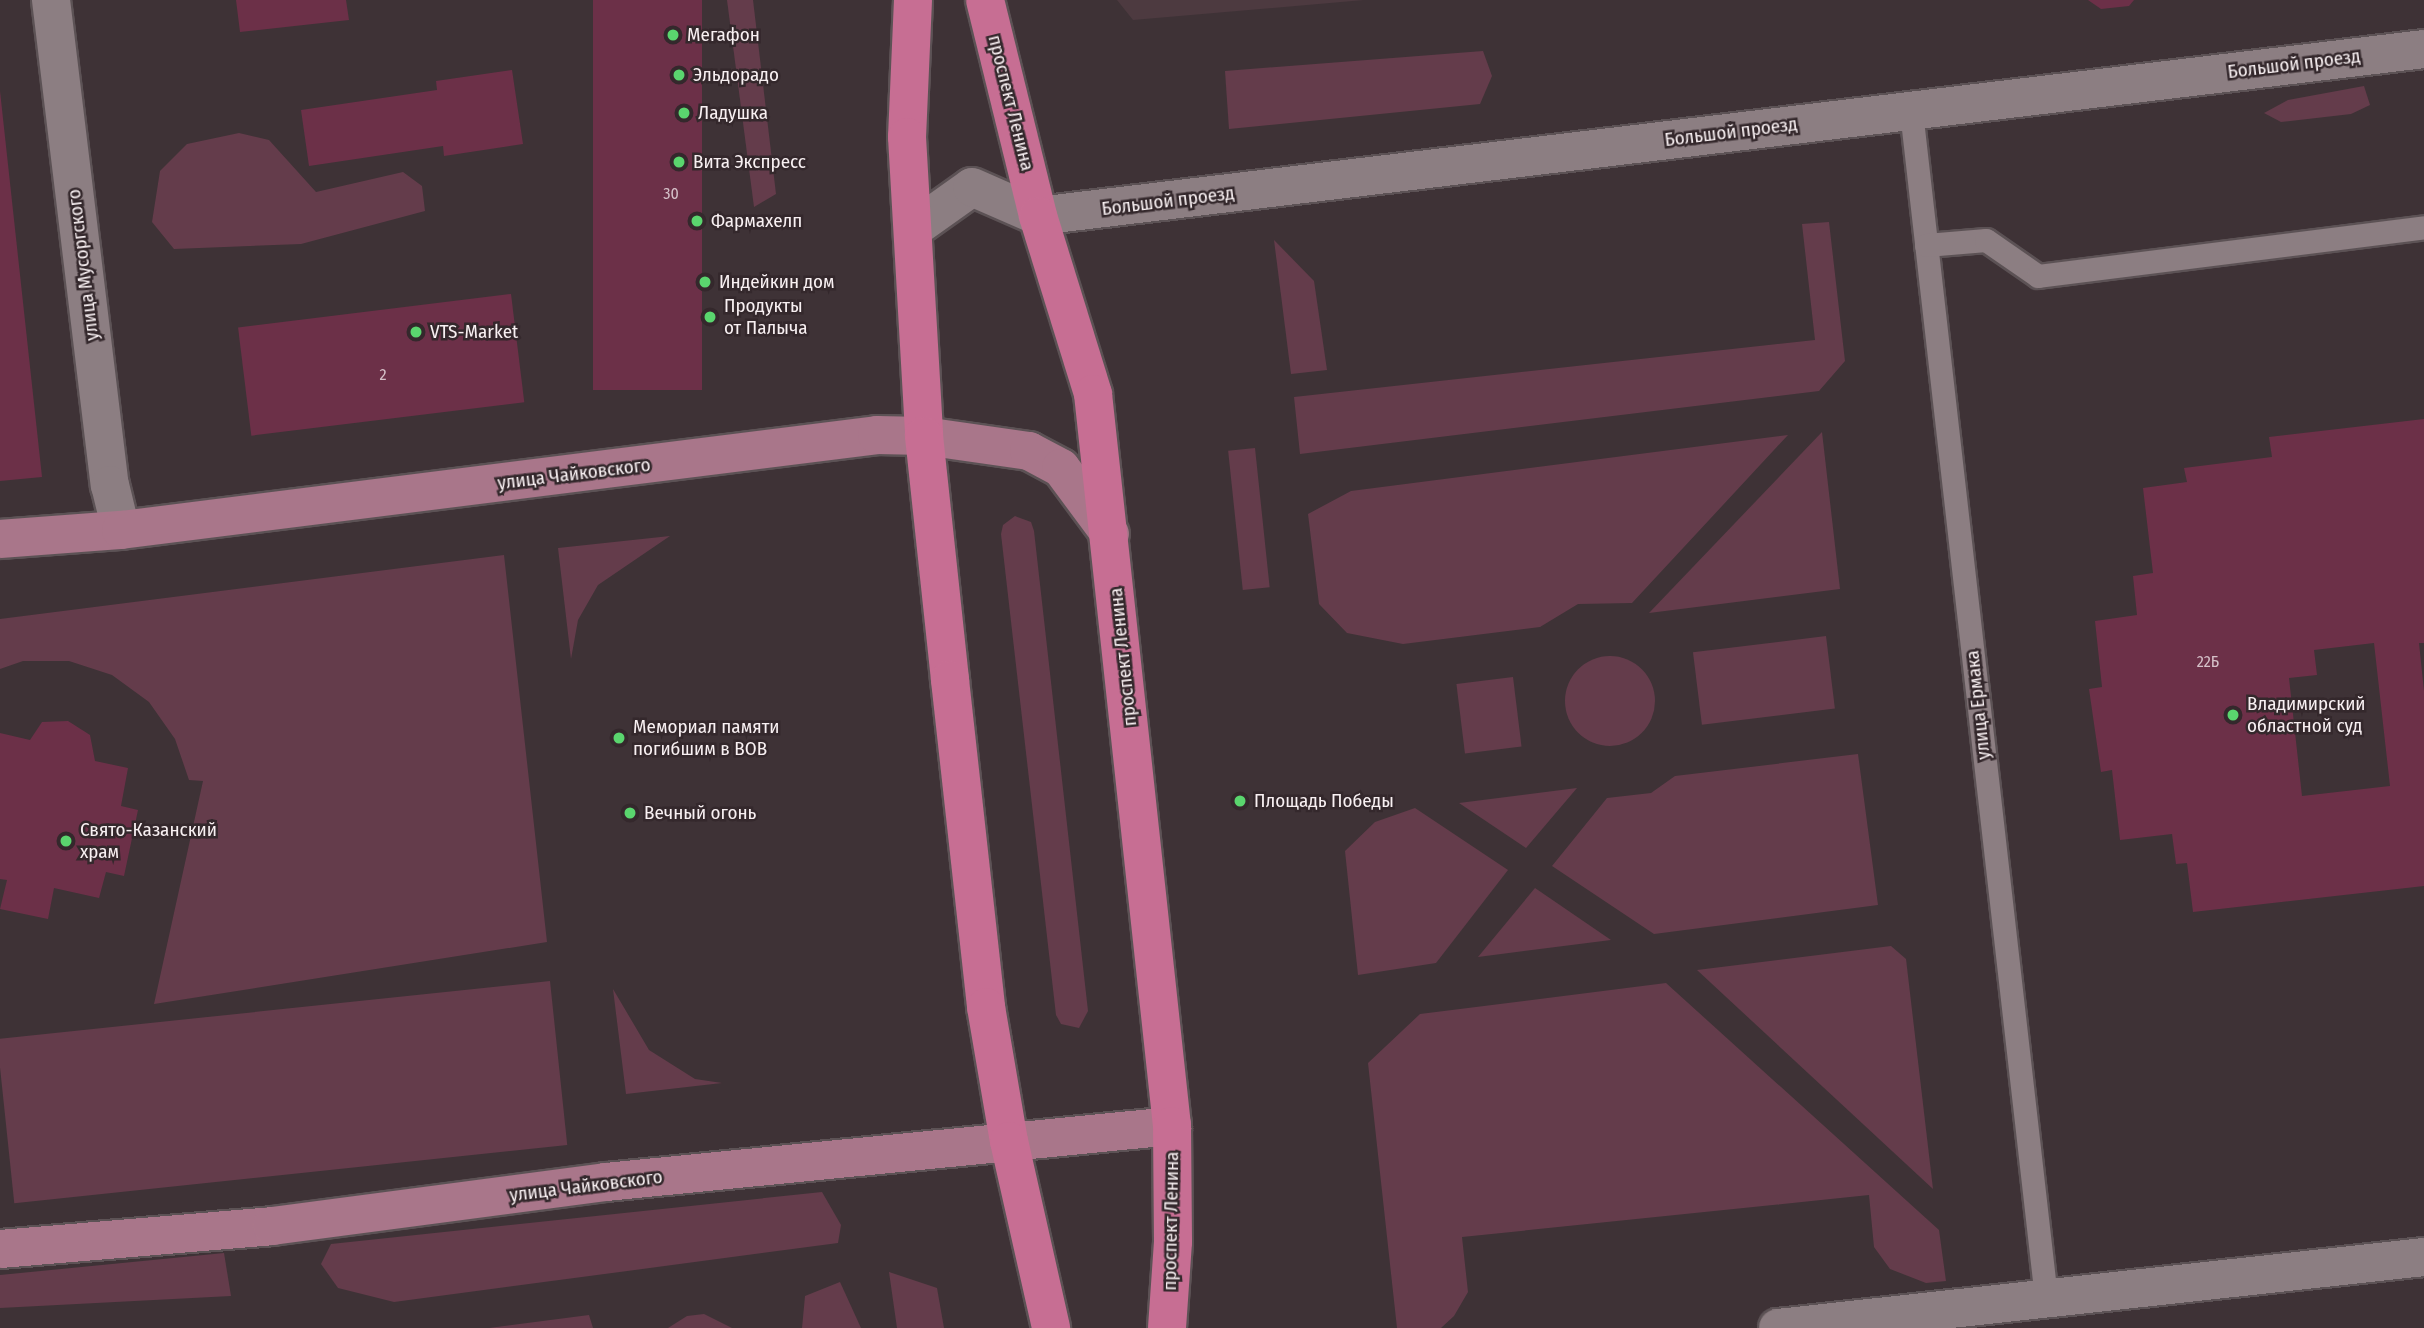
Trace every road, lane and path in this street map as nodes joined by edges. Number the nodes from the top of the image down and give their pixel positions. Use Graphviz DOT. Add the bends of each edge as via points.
graph roads {
  1 [pos="51,0"];
  2 [pos="913,0"];
  3 [pos="985,0"];
  4 [pos="2424,49"];
  5 [pos="1911,111"];
  6 [pos="1038,216"];
  7 [pos="2424,227"];
  8 [pos="912,229"];
  9 [pos="1926,245"];
  10 [pos="924,436"];
  11 [pos="121,530"];
  12 [pos="1110,534"];
  13 [pos="0,539"];
  14 [pos="1172,1126"];
  15 [pos="1009,1141"];
  16 [pos="0,1249"];
  17 [pos="2424,1257"];
  18 [pos="2046,1298"];
  19 [pos="1051,1328"];
  20 [pos="1167,1328"];
  21 [pos="1778,1328"];
  1 -- 11 [label="street, улица Мусоргского" via="110,485"];
  2 -- 8 [label="main road" via="907,137"];
  3 -- 6 [label="main road, проспект Ленина"];
  4 -- 5 [label="street, Большой проезд"];
  5 -- 6 [label="street, Большой проезд"];
  5 -- 9 [label="lane, улица Ермака"];
  6 -- 8 [label="street" via="972,187"];
  6 -- 12 [label="main road, проспект Ленина" via="1093,394"];
  7 -- 9 [label="lane" via="2038,276 1986,240"];
  8 -- 10 [label="main road"];
  9 -- 18 [label="lane, улица Ермака"];
  10 -- 11 [label="main road, улица Чайковского" via="865,437"];
  10 -- 12 [label="main road, улица Чайковского" via="1029,451 1050,462 1061,468"];
  10 -- 15 [label="main road" via="986,1007"];
  11 -- 13 [label="main road, улица Чайковского"];
  12 -- 14 [label="main road, проспект Ленина"];
  14 -- 15 [label="main road, улица Чайковского"];
  14 -- 20 [label="main road, проспект Ленина" via="1173,1242"];
  15 -- 16 [label="main road, улица Чайковского" via="606,1182 272,1226"];
  15 -- 19 [label="main road"];
  17 -- 18 [label="street"];
  18 -- 21 [label="street"];
}
